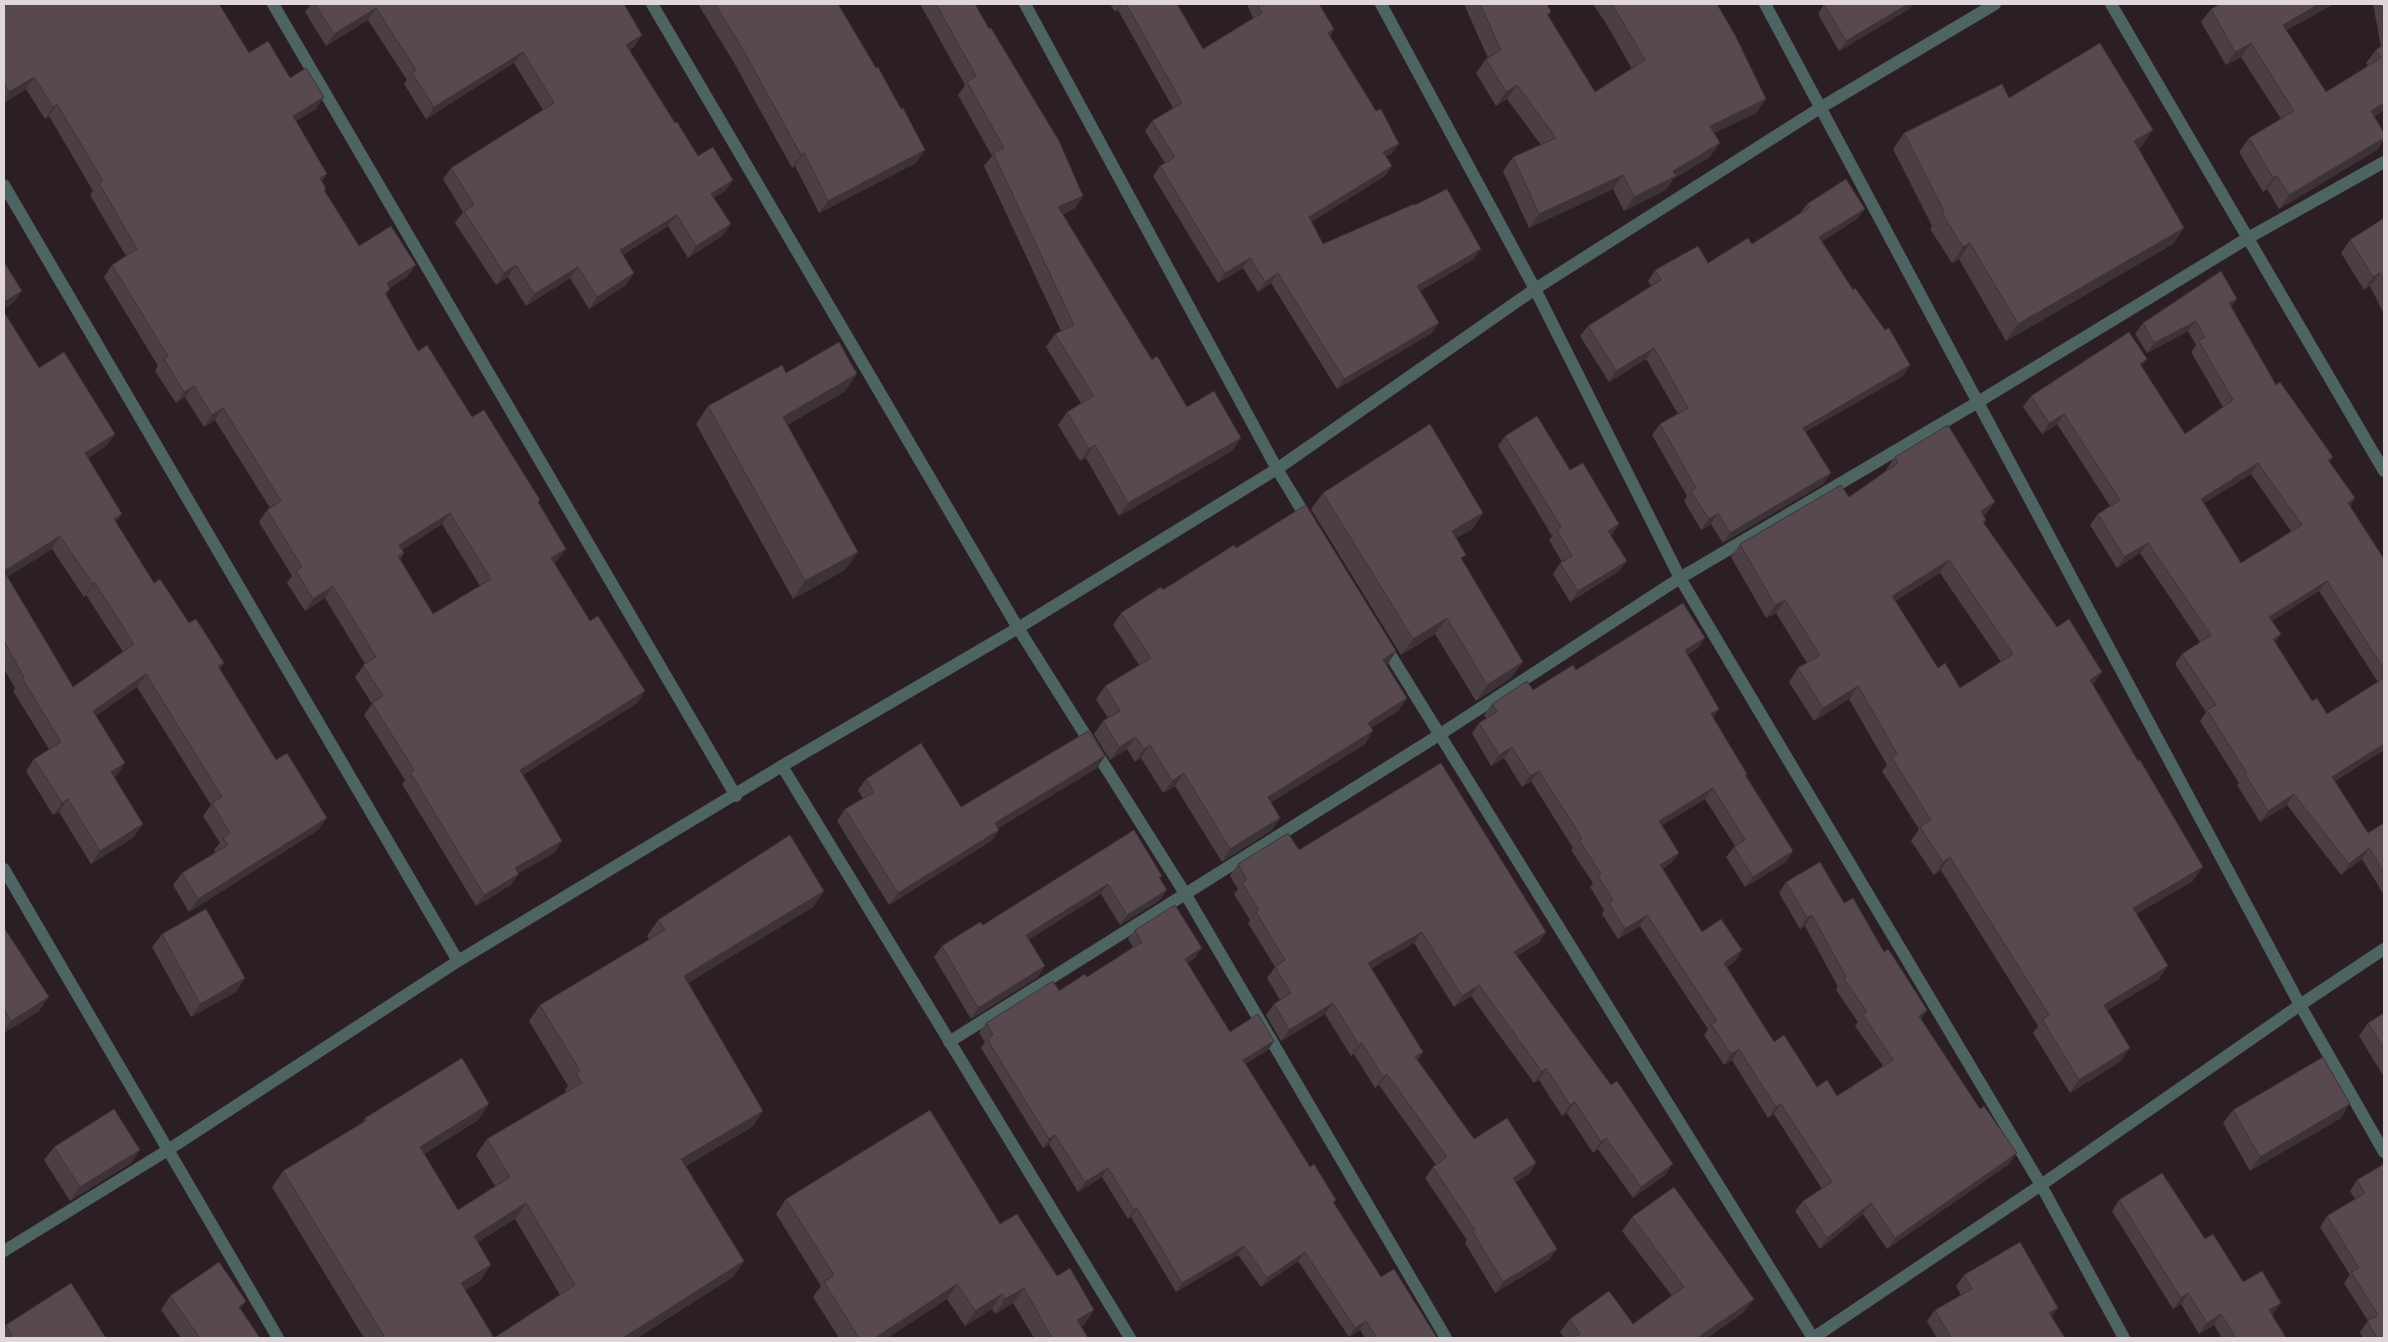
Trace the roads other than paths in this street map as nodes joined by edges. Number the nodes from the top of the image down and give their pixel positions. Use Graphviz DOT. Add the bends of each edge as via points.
graph roads {
  1 [pos="273,4"];
  2 [pos="652,4"];
  3 [pos="1025,4"];
  4 [pos="1381,4"];
  5 [pos="1765,4"];
  6 [pos="1995,4"];
  7 [pos="2111,4"];
  8 [pos="1820,108"];
  9 [pos="2384,162"];
  10 [pos="4,185"];
  11 [pos="2248,238"];
  12 [pos="1534,289"];
  13 [pos="1978,402"];
  14 [pos="1277,469"];
  15 [pos="2384,471"];
  16 [pos="1317,535"];
  17 [pos="1680,578"];
  18 [pos="1018,628"];
  19 [pos="1378,635"];
  20 [pos="1439,734"];
  21 [pos="782,766"];
  22 [pos="736,796"];
  23 [pos="4,869"];
  24 [pos="1186,895"];
  25 [pos="2384,949"];
  26 [pos="458,961"];
  27 [pos="2300,1005"];
  28 [pos="949,1042"];
  29 [pos="168,1150"];
  30 [pos="2384,1152"];
  31 [pos="2041,1185"];
  32 [pos="4,1251"];
  33 [pos="278,1338"];
  34 [pos="1130,1338"];
  35 [pos="1446,1338"];
  36 [pos="1813,1338"];
  37 [pos="2124,1338"];
  1 -- 22 [label="street"];
  2 -- 18 [label="street"];
  3 -- 14 [label="street"];
  4 -- 12 [label="street"];
  5 -- 8 [label="street"];
  6 -- 8 [label="street"];
  7 -- 11 [label="street"];
  8 -- 12 [label="street"];
  8 -- 13 [label="street"];
  9 -- 11 [label="street"];
  10 -- 26 [label="street"];
  11 -- 13 [label="street"];
  11 -- 15 [label="street"];
  12 -- 14 [label="street"];
  12 -- 17 [label="street"];
  13 -- 17 [label="street"];
  13 -- 27 [label="street"];
  14 -- 16 [label="street"];
  14 -- 18 [label="street"];
  17 -- 20 [label="street"];
  17 -- 31 [label="street"];
  18 -- 21 [label="street"];
  18 -- 24 [label="street"];
  19 -- 20 [label="street"];
  20 -- 24 [label="street"];
  20 -- 36 [label="street"];
  21 -- 22 [label="street"];
  21 -- 28 [label="street"];
  22 -- 26 [label="street"];
  23 -- 29 [label="street"];
  24 -- 28 [label="street"];
  24 -- 35 [label="street"];
  25 -- 27 [label="street"];
  26 -- 29 [label="street"];
  27 -- 30 [label="street"];
  27 -- 31 [label="street"];
  28 -- 34 [label="street"];
  29 -- 32 [label="street"];
  29 -- 33 [label="street"];
  31 -- 36 [label="street"];
  31 -- 37 [label="street"];
}
